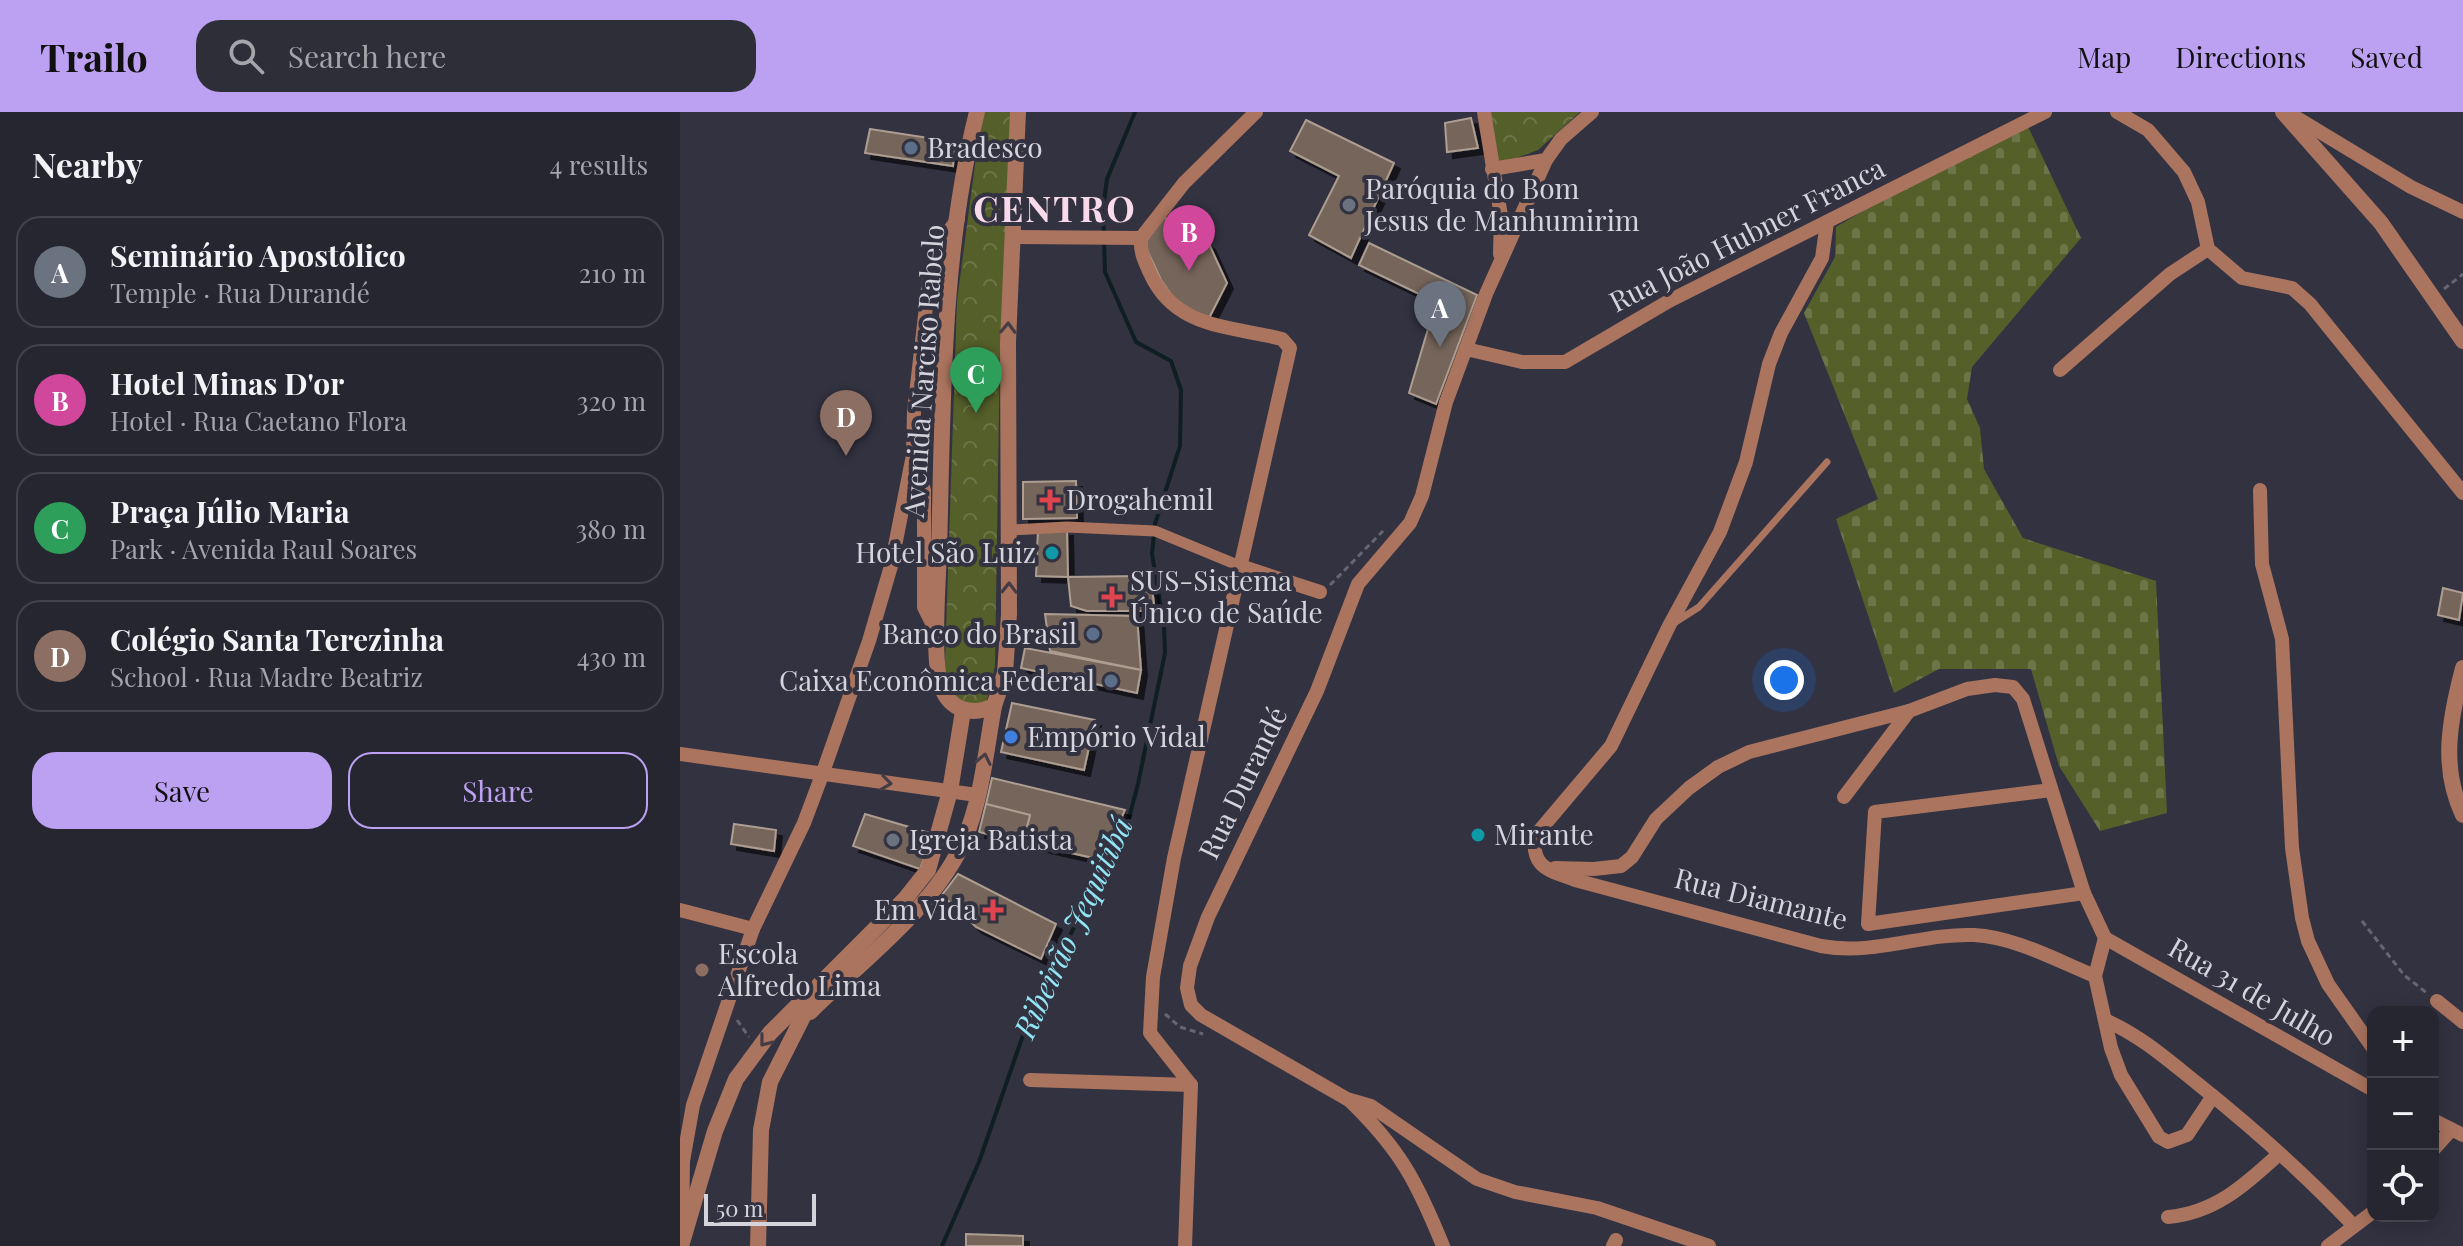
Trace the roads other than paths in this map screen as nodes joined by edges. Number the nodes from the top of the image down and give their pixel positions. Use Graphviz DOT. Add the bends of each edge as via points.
graph roads {
  1 [pos="977,112"];
  2 [pos="1018,112"];
  3 [pos="1256,112"];
  4 [pos="1484,112"];
  5 [pos="1592,112"];
  6 [pos="2045,112"];
  7 [pos="2117,112"];
  8 [pos="2285,112"];
  9 [pos="1546,160"];
  10 [pos="1492,169"];
  11 [pos="2463,212"];
  12 [pos="958,219"];
  13 [pos="1827,222"];
  14 [pos="1013,237"];
  15 [pos="1136,237"];
  16 [pos="2208,249"];
  17 [pos="1500,262"];
  18 [pos="2463,341"];
  19 [pos="1466,349"];
  20 [pos="2060,370"];
  21 [pos="913,455"];
  22 [pos="1827,462"];
  23 [pos="2260,490"];
  24 [pos="2463,493"];
  25 [pos="1010,530"];
  26 [pos="1240,566"];
  27 [pos="1320,592"];
  28 [pos="1669,626"];
  29 [pos="938,635"];
  30 [pos="2463,668"];
  31 [pos="997,700"];
  32 [pos="963,711"];
  33 [pos="1909,711"];
  34 [pos="680,754"];
  35 [pos="822,775"];
  36 [pos="2051,790"];
  37 [pos="950,791"];
  38 [pos="977,795"];
  39 [pos="1844,797"];
  40 [pos="2463,815"];
  41 [pos="931,859"];
  42 [pos="1540,867"];
  43 [pos="949,868"];
  44 [pos="2084,893"];
  45 [pos="680,910"];
  46 [pos="753,929"];
  47 [pos="2105,938"];
  48 [pos="2095,976"];
  49 [pos="824,989"];
  50 [pos="2437,1001"];
  51 [pos="2107,1021"];
  52 [pos="2463,1022"];
  53 [pos="2367,1039"];
  54 [pos="1030,1080"];
  55 [pos="1191,1085"];
  56 [pos="2367,1087"];
  57 [pos="2213,1096"];
  58 [pos="1347,1099"];
  59 [pos="2439,1123"];
  60 [pos="2457,1132"];
  61 [pos="2439,1146"];
  62 [pos="2279,1154"];
  63 [pos="2367,1216"];
  64 [pos="2168,1217"];
  65 [pos="2354,1226"];
  66 [pos="682,1241"];
  67 [pos="758,1246"];
  68 [pos="1185,1246"];
  69 [pos="1443,1246"];
  70 [pos="1709,1246"];
  71 [pos="2328,1246"];
  1 -- 12 [label="street, Avenida Narciso Rabelo"];
  2 -- 14 [label="street"];
  3 -- 15 [label="street"];
  4 -- 10 [label="street"];
  5 -- 9 [label="street, Rua Durandé"];
  6 -- 13 [label="street, Rua João Hubner Franca"];
  7 -- 16 [label="street" via="2148,130 2184,172 2198,202"];
  8 -- 11 [label="street"];
  8 -- 18 [label="street" via="2381,223"];
  9 -- 10 [label="street"];
  9 -- 17 [label="street, Rua Durandé"];
  10 -- 17 [label="street" via="1501,216"];
  12 -- 21 [label="street" via="942,240 932,269"];
  12 -- 29 [label="street, Avenida Narciso Rabelo" via="944,374"];
  13 -- 19 [label="street, Rua João Hubner Franca" via="1669,301 1565,362 1522,362"];
  13 -- 28 [label="street" via="1822,258 1769,364 1746,462 1720,532"];
  14 -- 15 [label="street"];
  25 -- 14 [label="street, one-way"];
  15 -- 26 [label="street" via="1154,281 1186,315 1200,323 1282,339 1290,348"];
  16 -- 20 [label="street" via="2170,274"];
  16 -- 24 [label="street" via="2242,278 2292,288 2310,304"];
  17 -- 19 [label="street, Rua Durandé"];
  19 -- 58 [label="street, Rua Durandé" via="1410,523 1358,584 1317,691 1229,870 1190,966 1191,1005 1222,1029"];
  21 -- 29 [label="street" via="924,490 924,607"];
  21 -- 35 [label="street" via="882,600"];
  22 -- 28 [label="lane" via="1699,607"];
  23 -- 53 [label="street" via="2262,564 2282,639 2291,833 2302,918 2328,984"];
  25 -- 26 [label="street" via="1155,531"];
  31 -- 25 [label="street, one-way" via="1007,642"];
  26 -- 27 [label="street"];
  26 -- 55 [label="street" via="1174,858 1151,1001 1150,1033"];
  28 -- 42 [label="street" via="1611,746 1535,836 1533,850"];
  29 -- 32 [label="street, Avenida Narciso Rabelo" via="941,686"];
  30 -- 40 [label="street" via="2448,740 2454,797"];
  31 -- 32 [label="street" via="978,712"];
  38 -- 31 [label="street, one-way"];
  32 -- 37 [label="street"];
  33 -- 36 [label="street" via="1967,689 2013,687 2023,699"];
  33 -- 39 [label="street"];
  33 -- 42 [label="street" via="1749,752 1718,767 1656,819 1621,866"];
  34 -- 35 [label="street"];
  35 -- 37 [label="street, one-way"];
  35 -- 46 [label="street"];
  36 -- 44 [label="street"];
  36 -- 44 [label="street" via="1875,812 1868,924"];
  37 -- 38 [label="street"];
  37 -- 41 [label="street"];
  38 -- 43 [label="street" via="969,829"];
  41 -- 43 [label="street"];
  41 -- 49 [label="street" via="905,899"];
  42 -- 48 [label="street, Rua Diamante" via="1840,950 1993,937"];
  43 -- 49 [label="street" via="927,898"];
  44 -- 47 [label="street"];
  45 -- 46 [label="street"];
  46 -- 66 [label="street" via="693,1105 683,1161"];
  47 -- 48 [label="street"];
  47 -- 56 [label="street, Rua 31 de Julho"];
  48 -- 51 [label="street"];
  49 -- 66 [label="street, one-way" via="758,1049 731,1092"];
  49 -- 67 [label="street" via="801,1022 766,1093"];
  50 -- 52 [label="street"];
  51 -- 57 [label="street" via="2153,1048"];
  51 -- 57 [label="street" via="2121,1075 2159,1137 2168,1142 2187,1135"];
  54 -- 55 [label="street"];
  55 -- 68 [label="street"];
  57 -- 62 [label="street"];
  58 -- 69 [label="street" via="1379,1129 1409,1169"];
  58 -- 70 [label="street, Rua Durandé" via="1371,1106 1477,1179 1597,1208"];
  59 -- 60 [label="street"];
  60 -- 61 [label="street"];
  62 -- 64 [label="street" via="2220,1203 2202,1212"];
  62 -- 65 [label="street"];
  63 -- 65 [label="street"];
  65 -- 71 [label="street"];
}
